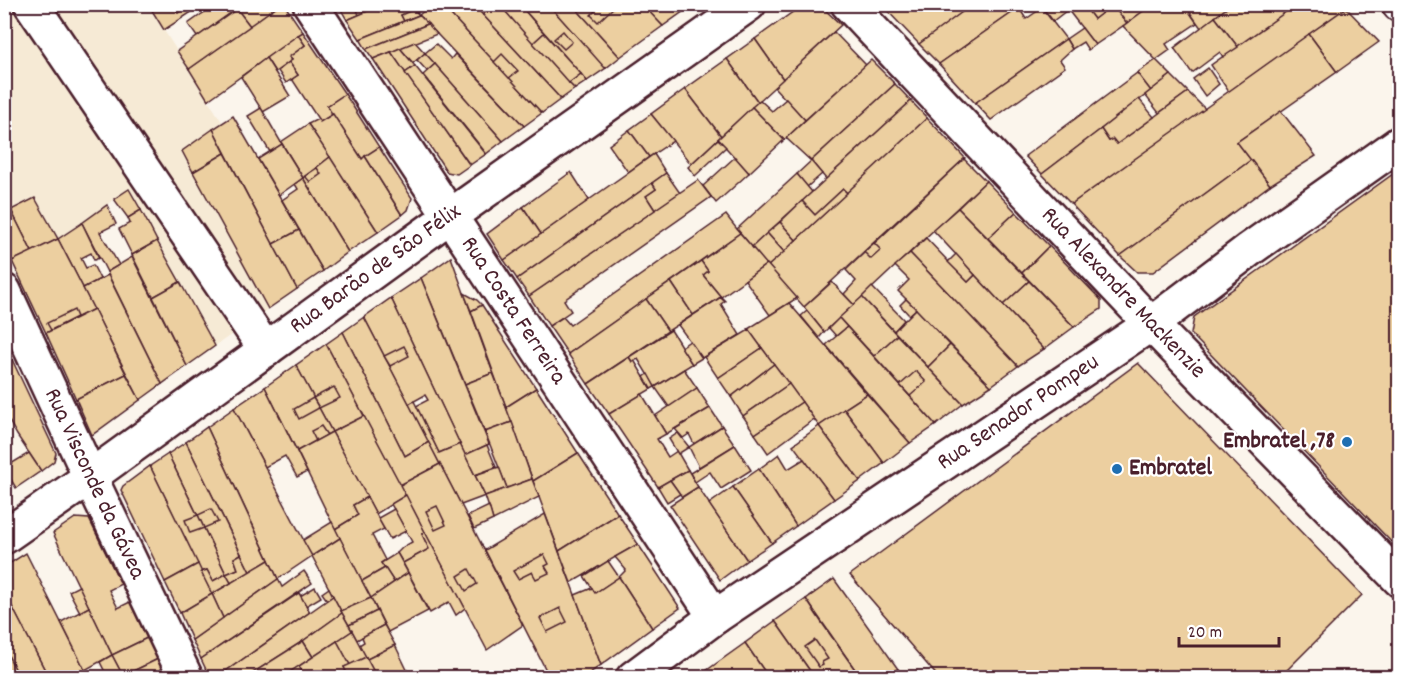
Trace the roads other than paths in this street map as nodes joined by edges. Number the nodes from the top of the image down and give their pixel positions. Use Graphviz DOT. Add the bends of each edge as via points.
graph roads {
  1 [pos="31,4"];
  2 [pos="310,4"];
  3 [pos="748,4"];
  4 [pos="848,4"];
  5 [pos="1400,143"];
  6 [pos="450,216"];
  7 [pos="4,291"];
  8 [pos="1151,324"];
  9 [pos="266,350"];
  10 [pos="90,477"];
  11 [pos="4,537"];
  12 [pos="1400,580"];
  13 [pos="716,617"];
  14 [pos="186,678"];
  15 [pos="633,678"];
  1 -- 9 [label="street"];
  2 -- 6 [label="street, Rua Costa Ferreira"];
  3 -- 6 [label="street, Rua Barão de São Félix"];
  4 -- 8 [label="street, Rua Alexandre Mackenzie"];
  5 -- 8 [label="street, Rua Senador Pompeu"];
  6 -- 9 [label="street, Rua Barão de São Félix"];
  6 -- 13 [label="street, Rua Costa Ferreira"];
  7 -- 10 [label="street, Rua Visconde da Gávea"];
  8 -- 12 [label="street, Rua Alexandre Mackenzie"];
  8 -- 13 [label="street, Rua Senador Pompeu"];
  9 -- 10 [label="street, Rua Barão de São Félix"];
  10 -- 11 [label="street, Rua Barão de São Félix"];
  10 -- 14 [label="street, Rua Visconde da Gávea"];
  13 -- 15 [label="street, Rua Senador Pompeu"];
}
